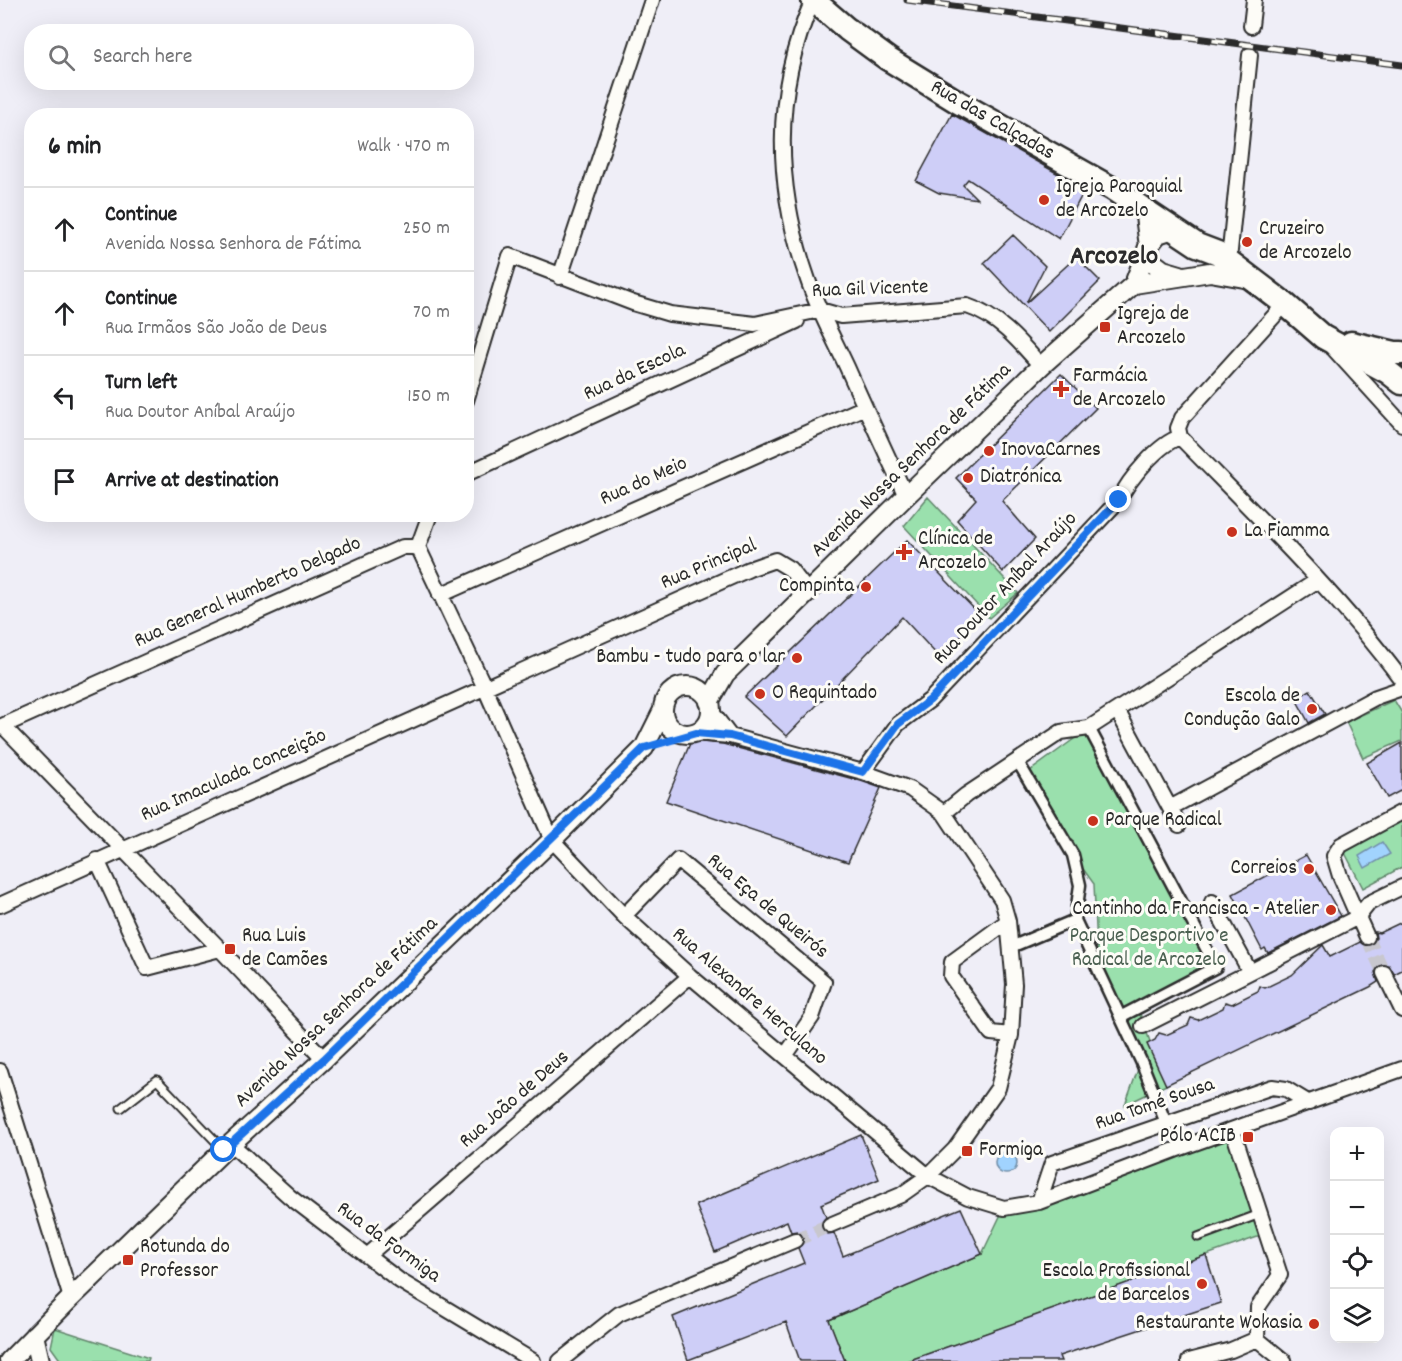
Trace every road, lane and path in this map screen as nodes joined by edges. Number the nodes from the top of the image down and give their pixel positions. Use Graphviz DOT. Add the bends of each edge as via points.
graph roads {
  1 [pos="652,0"];
  2 [pos="812,0"];
  3 [pos="1254,0"];
  4 [pos="1251,26"];
  5 [pos="1250,55"];
  6 [pos="1144,209"];
  7 [pos="1173,229"];
  8 [pos="1197,245"];
  9 [pos="1148,247"];
  10 [pos="1229,260"];
  11 [pos="1182,276"];
  12 [pos="560,277"];
  13 [pos="1252,279"];
  14 [pos="1134,284"];
  15 [pos="1285,304"];
  16 [pos="820,310"];
  17 [pos="1323,337"];
  18 [pos="1402,353"];
  19 [pos="1041,366"];
  20 [pos="474,375"];
  21 [pos="1402,383"];
  22 [pos="865,407"];
  23 [pos="1402,424"];
  24 [pos="1180,436"];
  25 [pos="474,470"];
  26 [pos="906,496"];
  27 [pos="427,522"];
  28 [pos="418,547"];
  29 [pos="1318,580"];
  30 [pos="808,593"];
  31 [pos="440,595"];
  32 [pos="1378,648"];
  33 [pos="1402,668"];
  34 [pos="725,674"];
  35 [pos="1402,679"];
  36 [pos="1402,686"];
  37 [pos="688,687"];
  38 [pos="485,688"];
  39 [pos="710,706"];
  40 [pos="663,710"];
  41 [pos="1117,710"];
  42 [pos="1,727"];
  43 [pos="1089,728"];
  44 [pos="691,734"];
  45 [pos="730,736"];
  46 [pos="644,748"];
  47 [pos="1018,762"];
  48 [pos="863,772"];
  49 [pos="1170,808"];
  50 [pos="1402,812"];
  51 [pos="944,813"];
  52 [pos="1179,825"];
  53 [pos="552,840"];
  54 [pos="121,849"];
  55 [pos="97,860"];
  56 [pos="1402,887"];
  57 [pos="1212,902"];
  58 [pos="0,905"];
  59 [pos="624,916"];
  60 [pos="1359,917"];
  61 [pos="1075,920"];
  62 [pos="1008,921"];
  63 [pos="1367,937"];
  64 [pos="1011,947"];
  65 [pos="220,949"];
  66 [pos="1250,972"];
  67 [pos="1384,974"];
  68 [pos="690,976"];
  69 [pos="1402,1010"];
  70 [pos="1120,1017"];
  71 [pos="1143,1026"];
  72 [pos="1011,1035"];
  73 [pos="785,1056"];
  74 [pos="324,1059"];
  75 [pos="1402,1069"];
  76 [pos="0,1071"];
  77 [pos="1309,1104"];
  78 [pos="121,1108"];
  79 [pos="1166,1123"];
  80 [pos="1233,1131"];
  81 [pos="227,1147"];
  82 [pos="928,1176"];
  83 [pos="1039,1202"];
  84 [pos="1260,1214"];
  85 [pos="830,1225"];
  86 [pos="1198,1237"];
  87 [pos="795,1240"];
  88 [pos="367,1256"];
  89 [pos="70,1298"];
  90 [pos="34,1335"];
  91 [pos="1257,1339"];
  92 [pos="9,1361"];
  93 [pos="40,1361"];
  94 [pos="533,1361"];
  95 [pos="560,1361"];
  96 [pos="1190,1361"];
  97 [pos="1284,1361"];
  1 -- 12 [label="street"];
  2 -- 6 [label="main road, Rua das Calçadas" via="888,59"];
  2 -- 16 [label="street" via="795,47 786,93 782,167 793,232"];
  3 -- 4 [label="street"];
  5 -- 10 [label="street"];
  6 -- 7 [label="main road, Rua das Calçadas"];
  6 -- 9 [label="street"];
  7 -- 8 [label="main road, Rua das Calçadas"];
  7 -- 9 [label="street" via="1158,234"];
  8 -- 10 [label="main road, Rua das Calçadas"];
  8 -- 11 [label="street" via="1197,260"];
  9 -- 11 [label="street" via="1150,261"];
  9 -- 14 [label="street"];
  10 -- 13 [label="main road, Rua das Calçadas"];
  11 -- 13 [label="street" via="1210,272"];
  11 -- 14 [label="street"];
  12 -- 16 [label="street, Rua Gil Vicente" via="670,314 755,324"];
  12 -- 20 [label="street, Rua Gil Vicente" via="510,256"];
  13 -- 15 [label="main road, Rua das Calçadas"];
  14 -- 19 [label="street, Avenida Nossa Senhora de Fátima"];
  15 -- 17 [label="main road, Rua das Calçadas"];
  15 -- 24 [label="street" via="1182,418"];
  16 -- 19 [label="street, Rua Gil Vicente" via="842,316 967,306 994,319"];
  16 -- 22 [label="street"];
  16 -- 25 [label="street, Rua da Escola"];
  17 -- 18 [label="main road, Rua das Calçadas"];
  17 -- 21 [label="main road, Rua das Calçadas"];
  17 -- 23 [label="street"];
  19 -- 26 [label="street, Avenida Nossa Senhora de Fátima"];
  22 -- 26 [label="street"];
  22 -- 31 [label="street, Rua do Meio"];
  24 -- 29 [label="street"];
  24 -- 48 [label="street, Rua Doutor Aníbal Araújo" via="1157,451 1125,487 1119,500 930,700 898,724"];
  26 -- 30 [label="street, Avenida Nossa Senhora de Fátima"];
  27 -- 28 [label="street"];
  28 -- 31 [label="street"];
  28 -- 42 [label="street, Rua General Humberto Delgado" via="403,547"];
  29 -- 32 [label="street"];
  29 -- 41 [label="street"];
  30 -- 34 [label="street, Avenida Nossa Senhora de Fátima"];
  30 -- 38 [label="street, Rua Principal" via="790,569 775,560"];
  31 -- 38 [label="street"];
  32 -- 33 [label="street"];
  32 -- 35 [label="street"];
  34 -- 37 [label="street, Avenida Nossa Senhora de Fátima"];
  34 -- 39 [label="street, Avenida Nossa Senhora de Fátima"];
  35 -- 36 [label="street"];
  36 -- 49 [label="street"];
  37 -- 39 [label="street" via="701,691"];
  37 -- 40 [label="street" via="680,687 668,696"];
  38 -- 53 [label="street"];
  38 -- 54 [label="street, Rua Imaculada Conceição"];
  39 -- 44 [label="street" via="706,724"];
  39 -- 45 [label="street"];
  40 -- 44 [label="street" via="672,729"];
  40 -- 46 [label="street, Avenida Nossa Senhora de Fátima"];
  41 -- 43 [label="street"];
  41 -- 49 [label="street"];
  42 -- 54 [label="street"];
  43 -- 47 [label="street" via="1060,732"];
  43 -- 70 [label="street" via="1216,967"];
  44 -- 45 [label="street"];
  44 -- 46 [label="street, Avenida Nossa Senhora de Fátima"];
  45 -- 48 [label="street"];
  46 -- 53 [label="street, Avenida Nossa Senhora de Fátima"];
  47 -- 51 [label="street"];
  47 -- 61 [label="street" via="1073,855 1080,885"];
  48 -- 51 [label="street" via="910,789"];
  49 -- 52 [label="street"];
  50 -- 60 [label="street" via="1341,845 1334,856"];
  51 -- 62 [label="street" via="1002,900"];
  53 -- 59 [label="street, Rua Alexandre Herculano"];
  53 -- 74 [label="street, Avenida Nossa Senhora de Fátima"];
  54 -- 55 [label="street, Rua Imaculada Conceição"];
  54 -- 65 [label="street"];
  55 -- 58 [label="street, Rua Imaculada Conceição"];
  55 -- 65 [label="street" via="147,968"];
  56 -- 60 [label="street" via="1369,903"];
  57 -- 66 [label="street"];
  59 -- 68 [label="street, Rua Alexandre Herculano"];
  59 -- 73 [label="street, Rua Eça de Queirós" via="678,860 824,982 812,1017"];
  60 -- 63 [label="street"];
  60 -- 66 [label="street"];
  61 -- 64 [label="street"];
  61 -- 70 [label="street"];
  62 -- 64 [label="street"];
  62 -- 72 [label="street" via="952,962 951,976 991,1033"];
  64 -- 72 [label="street"];
  65 -- 74 [label="street"];
  66 -- 71 [label="street"];
  67 -- 69 [label="street"];
  68 -- 73 [label="street, Rua Alexandre Herculano"];
  68 -- 88 [label="street, Rua João de Deus"];
  70 -- 79 [label="street"];
  72 -- 82 [label="street" via="998,1088 955,1149"];
  73 -- 82 [label="street, Rua Alexandre Herculano"];
  74 -- 81 [label="street, Avenida Nossa Senhora de Fátima"];
  75 -- 77 [label="street"];
  76 -- 89 [label="street"];
  77 -- 79 [label="street, Rua Tomé Sousa" via="1286,1089 1272,1087"];
  77 -- 80 [label="street"];
  78 -- 81 [label="lane" via="157,1080"];
  79 -- 83 [label="street, Rua Tomé Sousa" via="1052,1163"];
  80 -- 83 [label="street"];
  80 -- 84 [label="street"];
  81 -- 88 [label="street, Rua da Formiga"];
  81 -- 89 [label="street, Avenida Nossa Senhora de Fátima"];
  82 -- 83 [label="street" via="968,1197 1004,1208"];
  82 -- 85 [label="street" via="901,1195"];
  84 -- 86 [label="lane"];
  84 -- 91 [label="street" via="1280,1275 1258,1307"];
  87 -- 95 [label="street" via="619,1314"];
  88 -- 94 [label="street, Rua da Formiga" via="400,1281"];
  89 -- 90 [label="street, Avenida Nossa Senhora de Fátima"];
  90 -- 92 [label="street, Avenida Nossa Senhora de Fátima"];
  90 -- 93 [label="street"];
  91 -- 96 [label="street"];
  91 -- 97 [label="street"];
}
